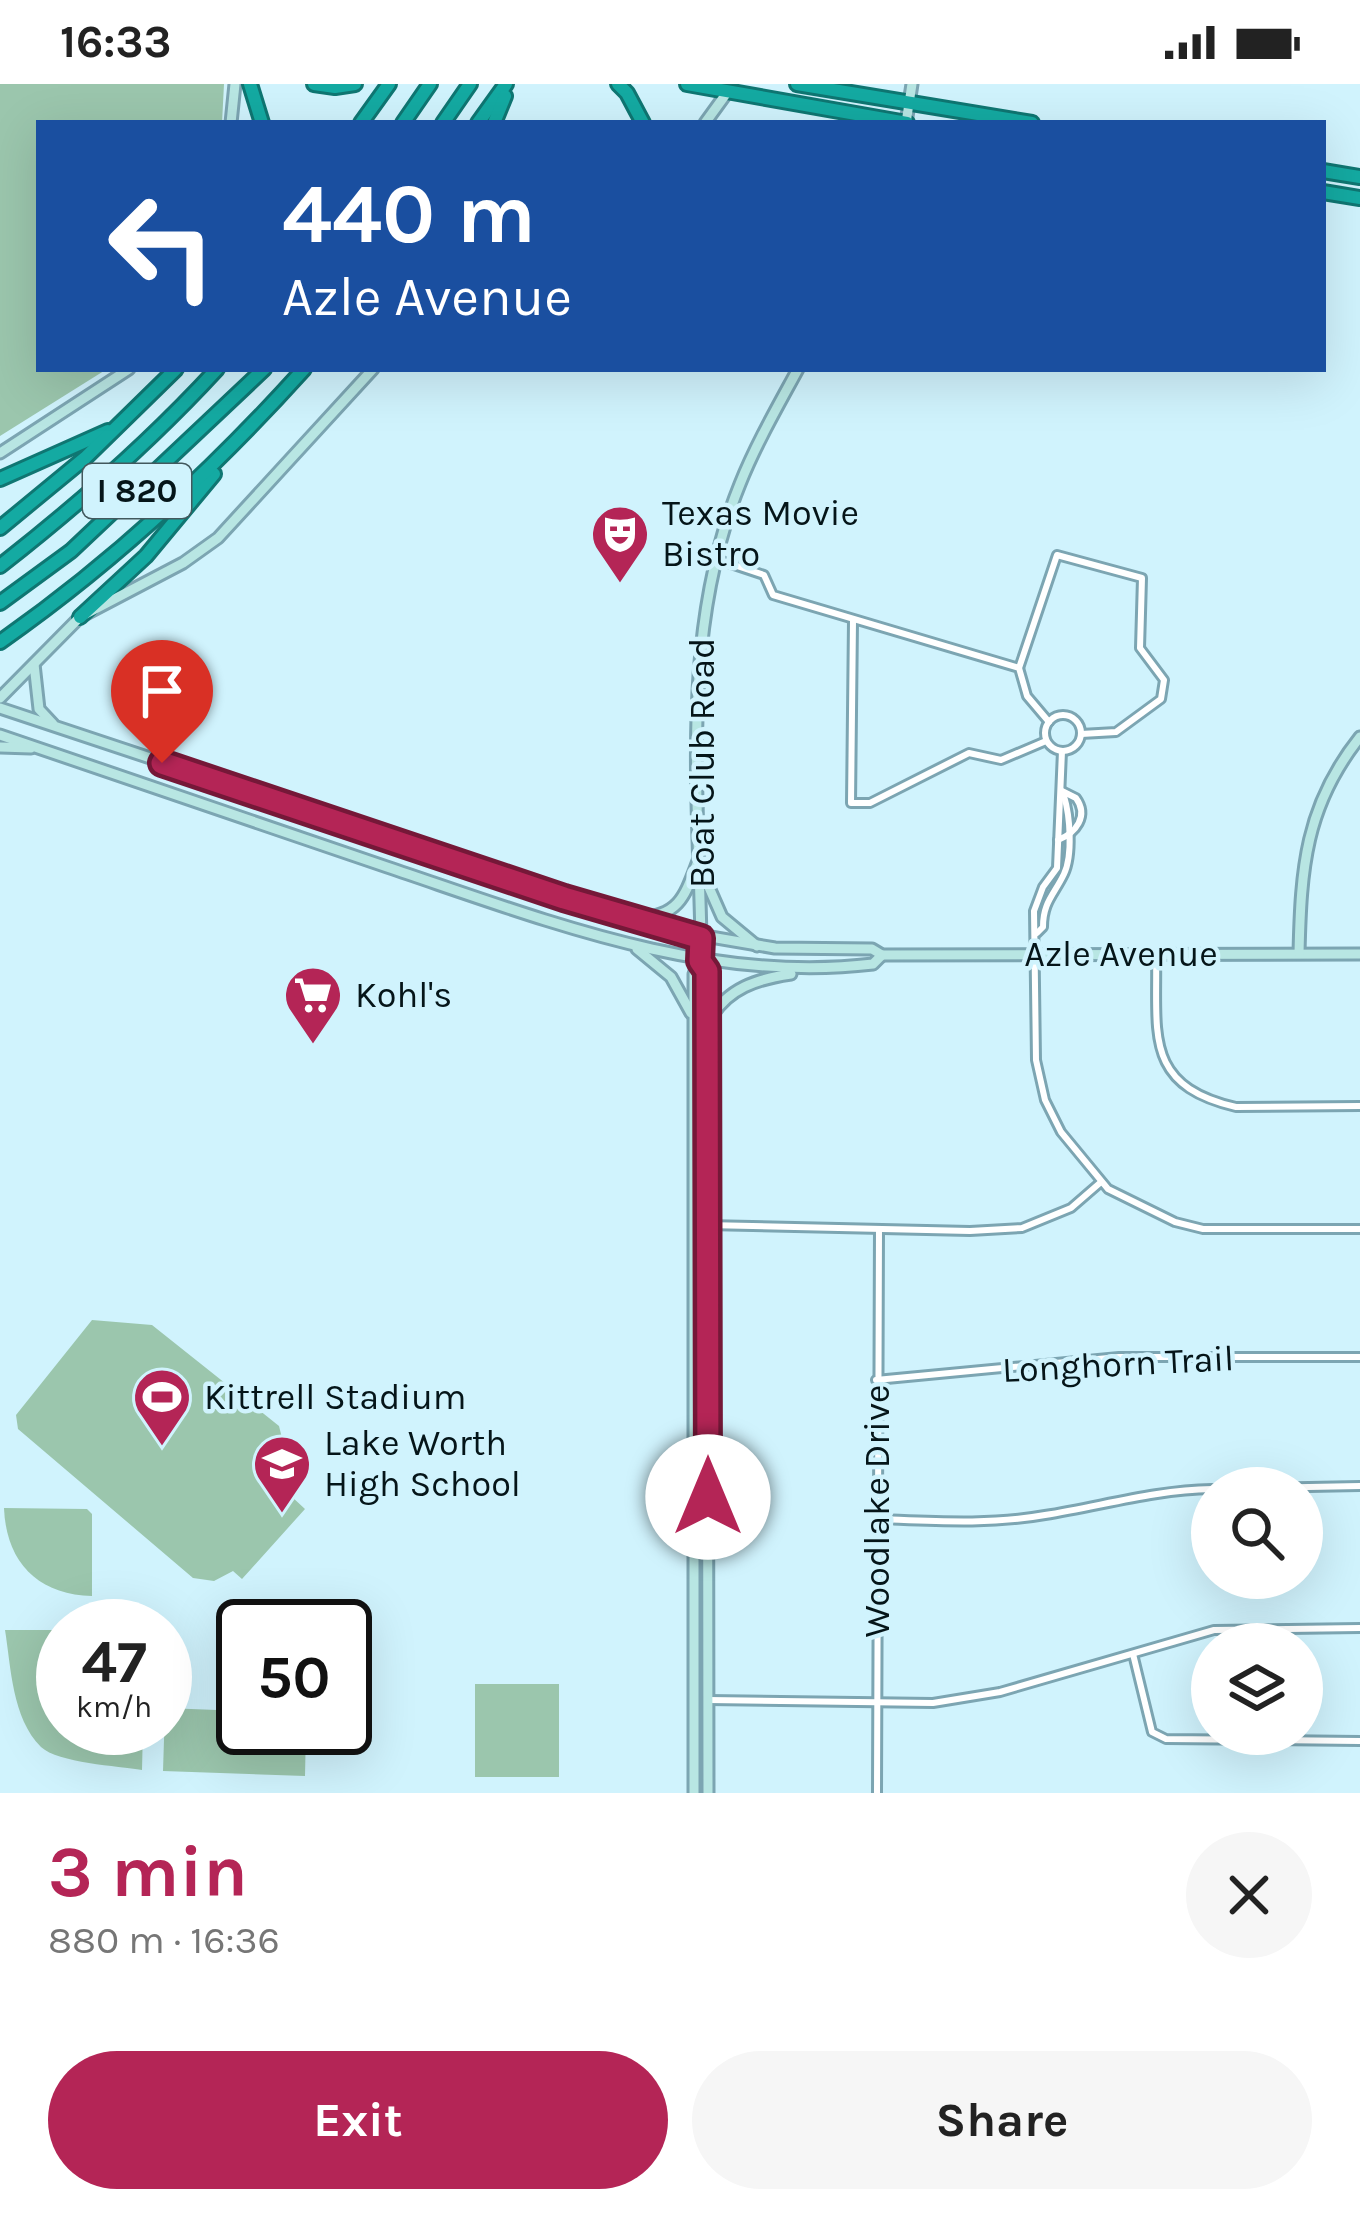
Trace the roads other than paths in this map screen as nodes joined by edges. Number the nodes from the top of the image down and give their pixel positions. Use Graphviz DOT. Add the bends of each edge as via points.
graph roads {
  1 [pos="235,84"];
  2 [pos="250,84"];
  3 [pos="314,84"];
  4 [pos="355,84"];
  5 [pos="389,84"];
  6 [pos="430,84"];
  7 [pos="470,84"];
  8 [pos="509,84"];
  9 [pos="618,84"];
  10 [pos="687,84"];
  11 [pos="797,84"];
  12 [pos="912,84"];
  13 [pos="836,87"];
  14 [pos="726,94"];
  15 [pos="909,103"];
  16 [pos="231,120"];
  17 [pos="261,120"];
  18 [pos="363,120"];
  19 [pos="405,120"];
  20 [pos="445,120"];
  21 [pos="480,120"];
  22 [pos="495,120"];
  23 [pos="641,120"];
  24 [pos="707,120"];
  25 [pos="887,120"];
  26 [pos="906,120"];
  27 [pos="1014,120"];
  28 [pos="1326,171"];
  29 [pos="1360,177"];
  30 [pos="1360,188"];
  31 [pos="1326,193"];
  32 [pos="1339,195"];
  33 [pos="1360,198"];
  34 [pos="124,372"];
  35 [pos="173,372"];
  36 [pos="214,372"];
  37 [pos="261,372"];
  38 [pos="301,372"];
  39 [pos="370,372"];
  40 [pos="796,372"];
  41 [pos="120,425"];
  42 [pos="244,435"];
  43 [pos="0,452"];
  44 [pos="0,479"];
  45 [pos="0,528"];
  46 [pos="716,559"];
  47 [pos="0,566"];
  48 [pos="0,603"];
  49 [pos="80,617"];
  50 [pos="853,621"];
  51 [pos="0,642"];
  52 [pos="34,662"];
  53 [pos="1019,668"];
  54 [pos="0,698"];
  55 [pos="0,708"];
  56 [pos="1049,722"];
  57 [pos="57,728"];
  58 [pos="1081,734"];
  59 [pos="0,735"];
  60 [pos="1360,737"];
  61 [pos="1046,741"];
  62 [pos="0,747"];
  63 [pos="39,748"];
  64 [pos="1062,752"];
  65 [pos="1062,791"];
  66 [pos="1063,839"];
  67 [pos="418,849"];
  68 [pos="700,856"];
  69 [pos="480,870"];
  70 [pos="410,875"];
  71 [pos="471,895"];
  72 [pos="627,918"];
  73 [pos="701,938"];
  74 [pos="633,946"];
  75 [pos="757,946"];
  76 [pos="1299,953"];
  77 [pos="1156,954"];
  78 [pos="1360,954"];
  79 [pos="882,955"];
  80 [pos="1037,955"];
  81 [pos="700,961"];
  82 [pos="829,969"];
  83 [pos="694,1023"];
  84 [pos="707,1023"];
  85 [pos="1360,1106"];
  86 [pos="1102,1182"];
  87 [pos="706,1225"];
  88 [pos="879,1229"];
  89 [pos="1360,1229"];
  90 [pos="1360,1357"];
  91 [pos="876,1380"];
  92 [pos="1360,1486"];
  93 [pos="1323,1487"];
  94 [pos="1191,1491"];
  95 [pos="877,1519"];
  96 [pos="1360,1628"];
  97 [pos="1133,1652"];
  98 [pos="708,1700"];
  99 [pos="877,1704"];
  100 [pos="1360,1741"];
  101 [pos="694,1793"];
  102 [pos="708,1793"];
  103 [pos="877,1793"];
  1 -- 16 [label="main road"];
  2 -- 17 [label="highway"];
  3 -- 4 [label="highway"];
  5 -- 18 [label="highway"];
  6 -- 19 [label="highway"];
  7 -- 20 [label="highway"];
  8 -- 21 [label="highway"];
  8 -- 22 [label="highway"];
  9 -- 23 [label="highway"];
  10 -- 14 [label="highway"];
  11 -- 13 [label="highway"];
  12 -- 15 [label="main road"];
  13 -- 15 [label="highway"];
  14 -- 24 [label="main road"];
  14 -- 25 [label="highway"];
  15 -- 26 [label="main road"];
  15 -- 27 [label="highway"];
  28 -- 29 [label="highway"];
  30 -- 32 [label="highway"];
  31 -- 32 [label="highway"];
  32 -- 33 [label="highway"];
  34 -- 43 [label="main road"];
  35 -- 41 [label="highway"];
  36 -- 47 [label="highway, I 820" via="86,499"];
  37 -- 48 [label="highway, I 820" via="71,551"];
  38 -- 42 [label="highway"];
  39 -- 49 [label="main road" via="210,545"];
  40 -- 46 [label="main road, Boat Club Road" via="740,483"];
  41 -- 44 [label="highway"];
  41 -- 45 [label="highway"];
  42 -- 49 [label="highway" via="157,544"];
  42 -- 51 [label="highway" via="108,561"];
  46 -- 50 [label="street" via="764,575 773,595"];
  46 -- 68 [label="main road, Boat Club Road" via="698,682"];
  49 -- 52 [label="main road"];
  50 -- 53 [label="street"];
  50 -- 61 [label="street" via="851,803 870,803 969,753 1001,760"];
  52 -- 54 [label="main road"];
  52 -- 57 [label="main road" via="39,710"];
  53 -- 56 [label="street" via="1027,696"];
  53 -- 58 [label="street" via="1057,555 1142,578 1140,648 1164,680 1161,699 1116,732"];
  55 -- 57 [label="main road, Azle Avenue"];
  56 -- 58 [label="street" via="1069,716"];
  56 -- 61 [label="street"];
  57 -- 67 [label="main road, Azle Avenue"];
  58 -- 64 [label="street"];
  59 -- 63 [label="main road, Azle Avenue"];
  60 -- 76 [label="main road" via="1311,827"];
  61 -- 64 [label="street"];
  62 -- 63 [label="main road"];
  63 -- 70 [label="main road, Azle Avenue"];
  64 -- 65 [label="street"];
  65 -- 66 [label="street"];
  65 -- 66 [label="street" via="1081,805 1078,826"];
  66 -- 80 [label="street" via="1034,911"];
  67 -- 69 [label="main road, Azle Avenue"];
  67 -- 70 [label="main road"];
  68 -- 72 [label="main road" via="676,909"];
  68 -- 73 [label="main road, Boat Club Road"];
  68 -- 75 [label="main road" via="722,917"];
  69 -- 71 [label="main road"];
  69 -- 72 [label="main road, Azle Avenue"];
  70 -- 71 [label="main road, Azle Avenue"];
  71 -- 74 [label="main road, Azle Avenue"];
  72 -- 73 [label="main road, Azle Avenue"];
  73 -- 75 [label="main road, Azle Avenue"];
  73 -- 81 [label="main road, Boat Club Road"];
  74 -- 81 [label="main road, Azle Avenue"];
  74 -- 83 [label="main road" via="678,986"];
  75 -- 79 [label="main road, Azle Avenue"];
  76 -- 77 [label="main road, Azle Avenue"];
  76 -- 78 [label="main road, Azle Avenue"];
  77 -- 80 [label="main road, Azle Avenue"];
  77 -- 85 [label="street" via="1162,1060 1181,1084 1236,1107"];
  79 -- 80 [label="main road, Azle Avenue"];
  79 -- 82 [label="main road, Azle Avenue" via="872,964"];
  80 -- 86 [label="street" via="1036,1060 1045,1100 1072,1150"];
  81 -- 82 [label="main road, Azle Avenue"];
  81 -- 83 [label="main road, Boat Club Road"];
  81 -- 84 [label="main road, Boat Club Road"];
  82 -- 84 [label="main road" via="741,987"];
  83 -- 101 [label="main road, Boat Club Road"];
  84 -- 87 [label="main road, Boat Club Road"];
  86 -- 88 [label="street" via="1071,1208 1022,1228"];
  86 -- 89 [label="street" via="1140,1208 1204,1229"];
  87 -- 88 [label="street"];
  87 -- 98 [label="main road, Boat Club Road"];
  88 -- 91 [label="street, Woodlake Drive"];
  90 -- 91 [label="street, Longhorn Trail" via="1119,1357"];
  91 -- 95 [label="street, Woodlake Drive"];
  92 -- 93 [label="street"];
  94 -- 95 [label="street" via="982,1523"];
  95 -- 99 [label="street, Woodlake Drive"];
  96 -- 97 [label="street" via="1214,1630"];
  97 -- 99 [label="street" via="968,1699"];
  97 -- 100 [label="street" via="1152,1732 1166,1739"];
  98 -- 99 [label="street"];
  98 -- 102 [label="main road, Boat Club Road"];
  99 -- 103 [label="street, Woodlake Drive"];
}
